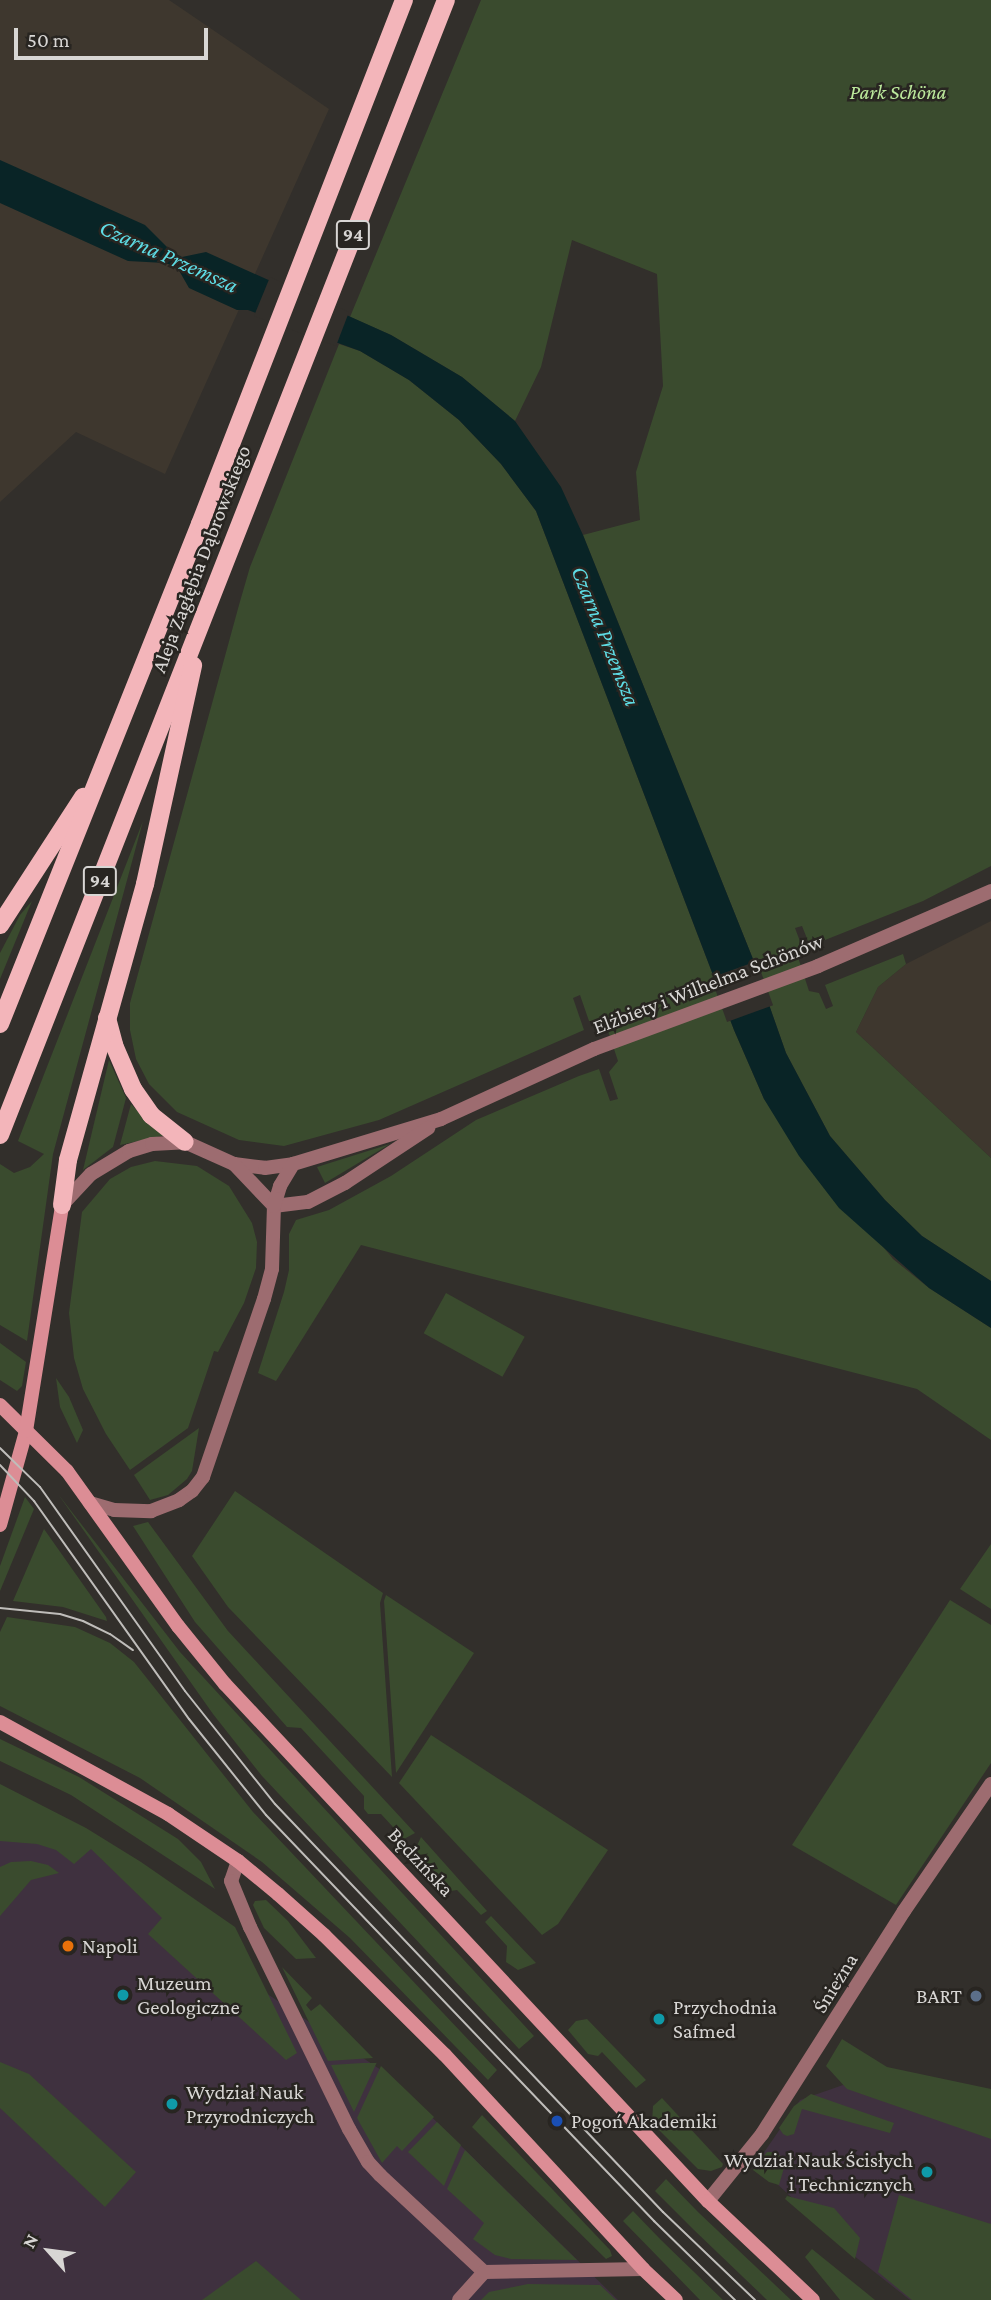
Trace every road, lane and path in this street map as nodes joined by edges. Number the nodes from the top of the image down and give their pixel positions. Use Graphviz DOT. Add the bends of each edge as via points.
graph roads {
  1 [pos="404,0"];
  2 [pos="446,0"];
  3 [pos="200,627"];
  4 [pos="106,762"];
  5 [pos="991,891"];
  6 [pos="0,925"];
  7 [pos="107,1018"];
  8 [pos="0,1024"];
  9 [pos="441,1119"];
  10 [pos="0,1135"];
  11 [pos="186,1142"];
  12 [pos="234,1164"];
  13 [pos="293,1164"];
  14 [pos="62,1205"];
  15 [pos="274,1206"];
  16 [pos="0,1405"];
  17 [pos="26,1431"];
  18 [pos="90,1503"];
  19 [pos="0,1525"];
  20 [pos="0,1722"];
  21 [pos="991,1784"];
  22 [pos="238,1861"];
  23 [pos="708,2201"];
  24 [pos="643,2269"];
  25 [pos="484,2272"];
  26 [pos="459,2300"];
  27 [pos="677,2300"];
  28 [pos="813,2300"];
  1 -- 4 [label="main road, Aleja Zagłębia Dąbrowskiego / 94"];
  2 -- 3 [label="main road, Aleja Zagłębia Dąbrowskiego / 94"];
  3 -- 7 [label="main road" via="145,884"];
  3 -- 10 [label="main road, Aleja Zagłębia Dąbrowskiego / 94"];
  4 -- 6 [label="main road"];
  4 -- 8 [label="main road, Aleja Zagłębia Dąbrowskiego / 94"];
  5 -- 9 [label="street, Elżbiety i Wilhelma Schönów" via="818,966 594,1049"];
  7 -- 11 [label="main road" via="133,1089 151,1115"];
  7 -- 14 [label="main road" via="68,1160"];
  9 -- 13 [label="street, Elżbiety i Wilhelma Schönów"];
  9 -- 15 [label="street, Elżbiety i Wilhelma Schönów" via="315,1199"];
  11 -- 12 [label="street"];
  11 -- 14 [label="street" via="129,1151 92,1174"];
  12 -- 13 [label="street, Elżbiety i Wilhelma Schönów"];
  12 -- 15 [label="street"];
  13 -- 15 [label="street"];
  14 -- 17 [label="street"];
  15 -- 18 [label="street" via="272,1269 203,1477 179,1500 150,1511 114,1510"];
  16 -- 17 [label="street, Będzińska"];
  17 -- 18 [label="street, Będzińska" via="67,1471"];
  17 -- 19 [label="street"];
  18 -- 23 [label="street, Będzińska" via="225,1684"];
  20 -- 22 [label="street" via="129,1790"];
  21 -- 23 [label="street, Śnieżna" via="762,2134"];
  22 -- 24 [label="street" via="324,1935 445,2055"];
  22 -- 25 [label="street" via="231,1881 250,1927 368,2162"];
  23 -- 28 [label="street, Będzińska"];
  24 -- 25 [label="street"];
  24 -- 27 [label="street"];
  25 -- 26 [label="street"];
}
